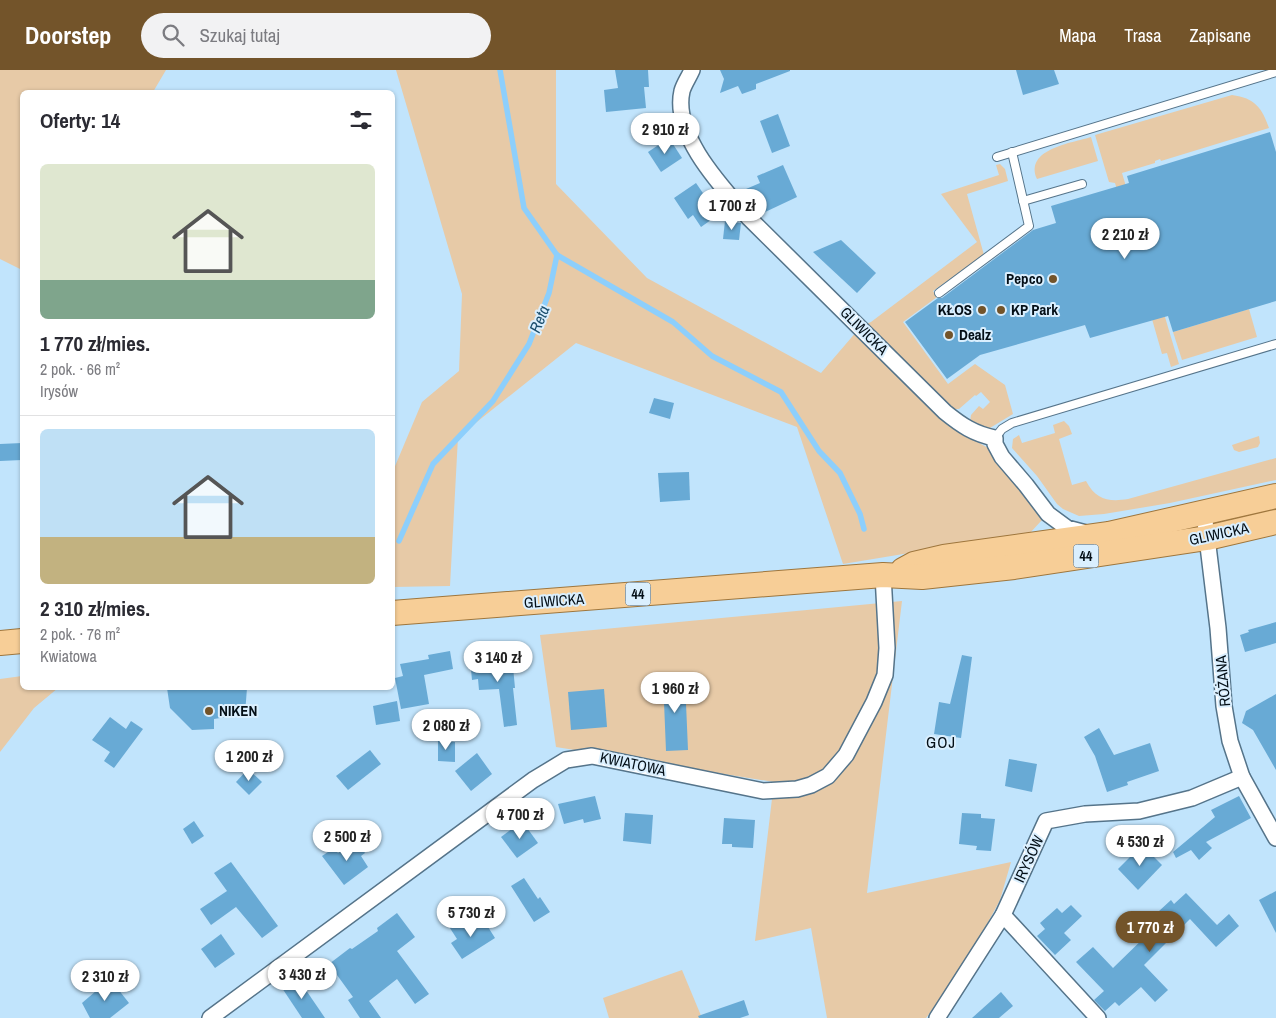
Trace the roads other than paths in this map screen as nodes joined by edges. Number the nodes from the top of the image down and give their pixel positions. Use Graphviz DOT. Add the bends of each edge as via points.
graph roads {
  1 [pos="692,70"];
  2 [pos="1276,72"];
  3 [pos="1012,152"];
  4 [pos="997,157"];
  5 [pos="1082,184"];
  6 [pos="1023,201"];
  7 [pos="939,293"];
  8 [pos="1276,344"];
  9 [pos="995,438"];
  10 [pos="1276,496"];
  11 [pos="1204,513"];
  12 [pos="1276,522"];
  13 [pos="1109,534"];
  14 [pos="1208,538"];
  15 [pos="889,574"];
  16 [pos="395,613"];
  17 [pos="20,641"];
  18 [pos="0,643"];
  19 [pos="1242,776"];
  20 [pos="1276,838"];
  21 [pos="1003,915"];
  22 [pos="210,1018"];
  23 [pos="937,1018"];
  24 [pos="1098,1018"];
  1 -- 9 [label="street, GLIWICKA" via="682,91 683,125 719,184 749,218 945,412 980,436"];
  2 -- 3 [label="lane"];
  3 -- 4 [label="lane"];
  3 -- 6 [label="lane"];
  5 -- 6 [label="lane"];
  6 -- 7 [label="lane" via="1029,226"];
  8 -- 9 [label="lane" via="1012,424"];
  9 -- 13 [label="street, GLIWICKA" via="1002,457 1059,524 1075,531"];
  10 -- 11 [label="main road, GLIWICKA / 44"];
  11 -- 13 [label="main road, GLIWICKA / 44"];
  11 -- 14 [label="street, RÓŻANA"];
  12 -- 14 [label="main road, GLIWICKA / 44"];
  13 -- 15 [label="main road, GLIWICKA / 44" via="944,556"];
  14 -- 15 [label="main road, GLIWICKA / 44" via="1014,567 922,577"];
  14 -- 19 [label="street, RÓŻANA" via="1224,706 1230,741"];
  15 -- 16 [label="main road, GLIWICKA / 44"];
  15 -- 22 [label="street, KWIATOWA" via="885,675 846,755 828,776 796,789 763,791 592,756 566,760 476,821"];
  17 -- 18 [label="main road"];
  19 -- 20 [label="street, RÓŻANA"];
  19 -- 21 [label="street, IRYSÓW" via="1192,798 1139,811 1085,814 1046,821"];
  21 -- 23 [label="street, IRYSÓW"];
  21 -- 24 [label="street"];
}
